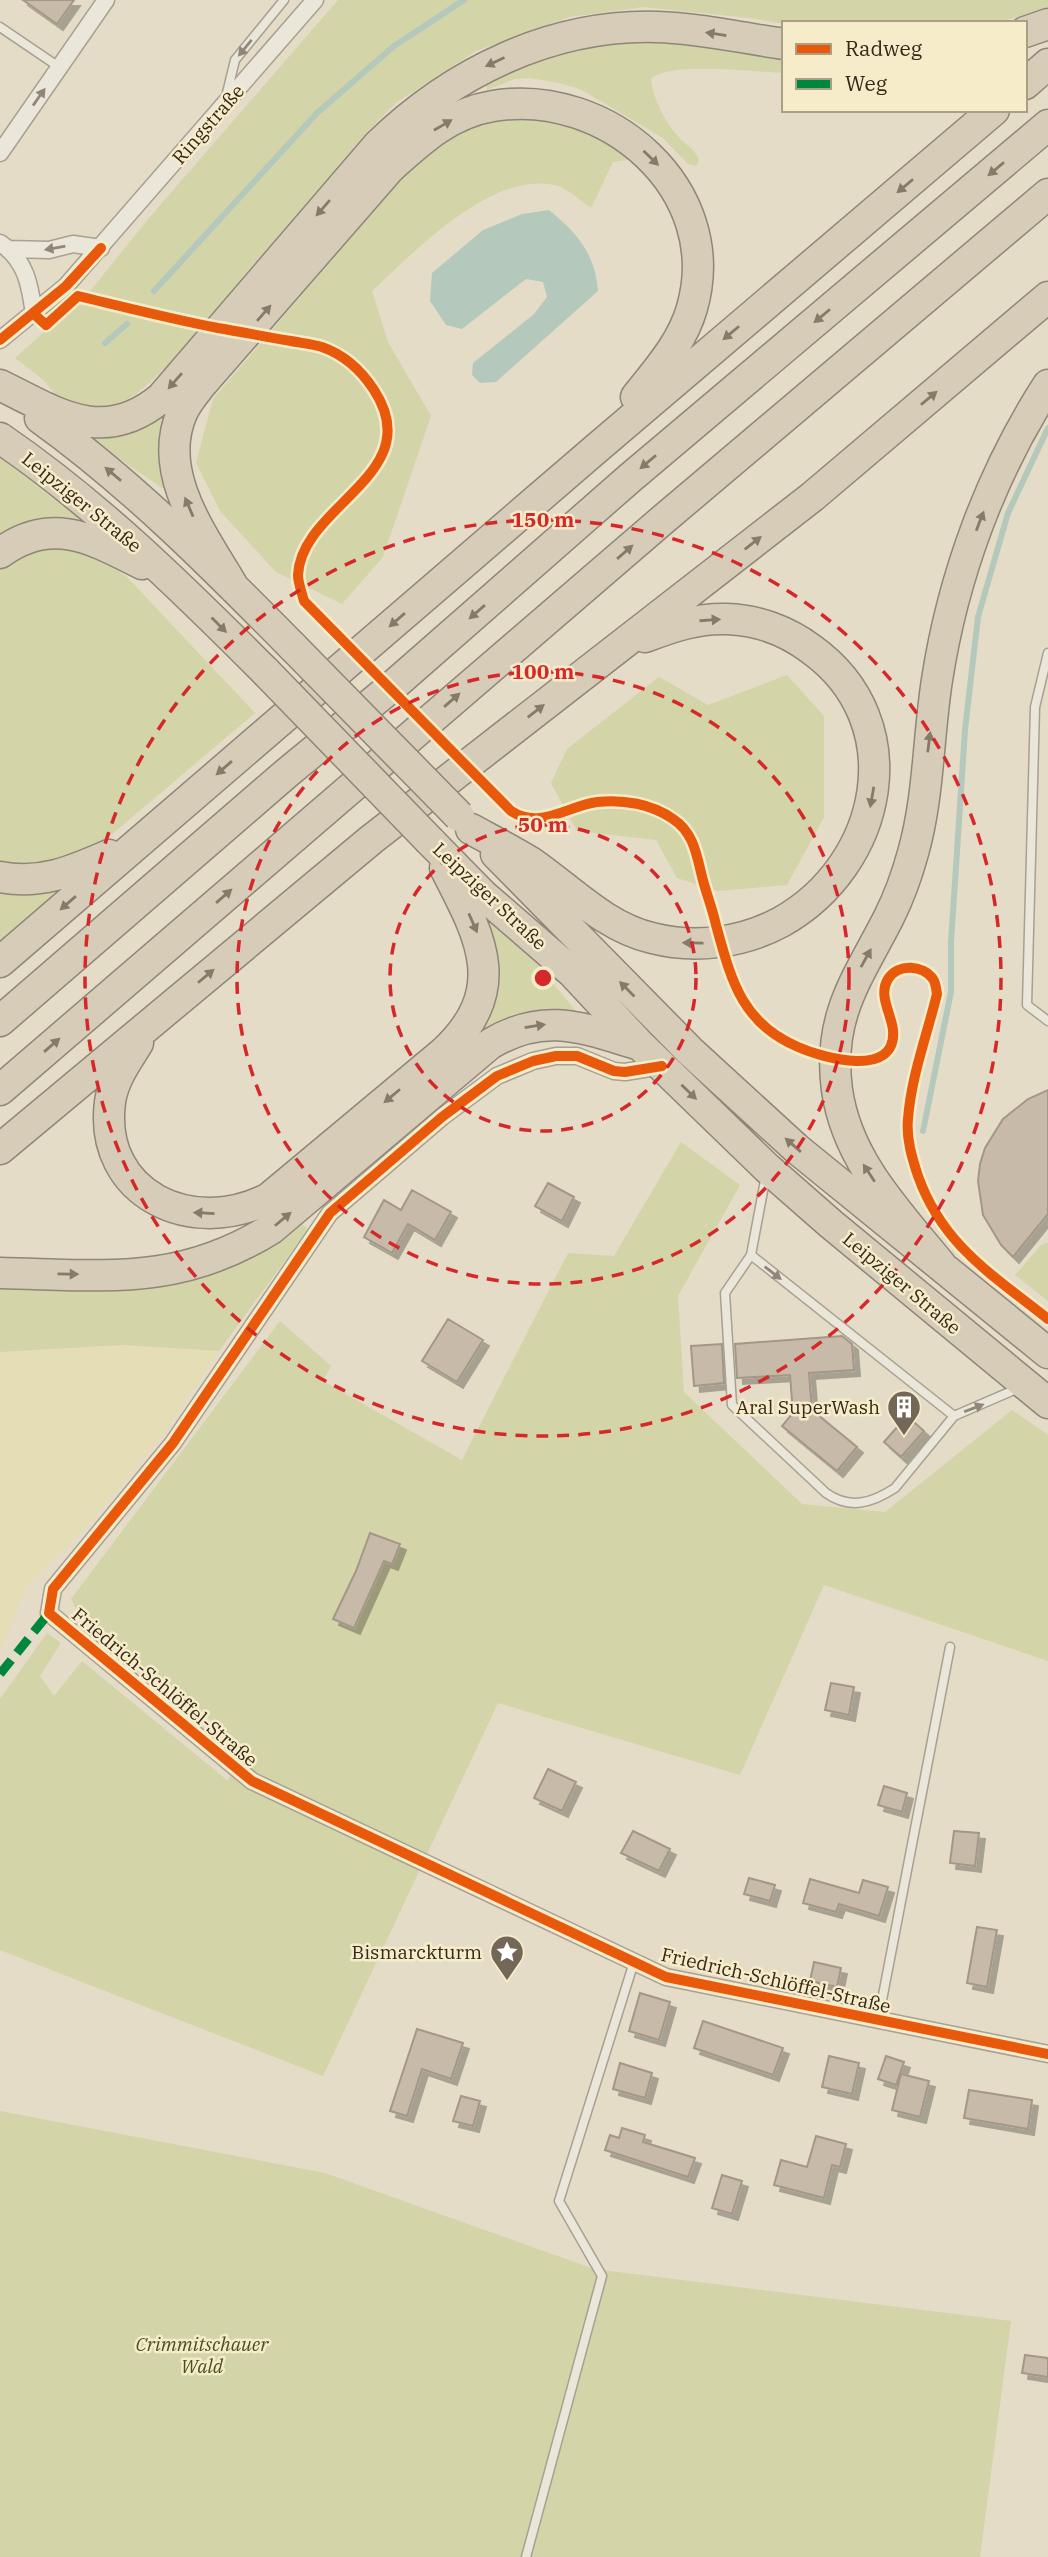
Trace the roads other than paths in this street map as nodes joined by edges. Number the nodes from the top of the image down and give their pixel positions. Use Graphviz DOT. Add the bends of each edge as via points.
graph roads {
  1 [pos="106,0"];
  2 [pos="284,0"];
  3 [pos="315,0"];
  4 [pos="1048,24"];
  5 [pos="0,27"];
  6 [pos="1027,31"];
  7 [pos="782,44"];
  8 [pos="1048,64"];
  9 [pos="60,67"];
  10 [pos="1027,82"];
  11 [pos="224,105"];
  12 [pos="992,112"];
  13 [pos="1048,125"];
  14 [pos="0,153"];
  15 [pos="1048,194"];
  16 [pos="5,246"];
  17 [pos="101,248"];
  18 [pos="1048,297"];
  19 [pos="34,314"];
  20 [pos="0,340"];
  21 [pos="1048,385"];
  22 [pos="0,386"];
  23 [pos="0,438"];
  24 [pos="597,448"];
  25 [pos="0,553"];
  26 [pos="173,578"];
  27 [pos="234,588"];
  28 [pos="622,645"];
  29 [pos="1048,653"];
  30 [pos="465,823"];
  31 [pos="430,841"];
  32 [pos="138,842"];
  33 [pos="0,877"];
  34 [pos="0,962"];
  35 [pos="153,1020"];
  36 [pos="0,1021"];
  37 [pos="1048,1021"];
  38 [pos="640,1045"];
  39 [pos="662,1066"];
  40 [pos="0,1090"];
  41 [pos="0,1149"];
  42 [pos="767,1168"];
  43 [pos="751,1255"];
  44 [pos="941,1265"];
  45 [pos="0,1273"];
  46 [pos="1048,1353"];
  47 [pos="1037,1394"];
  48 [pos="954,1416"];
  49 [pos="950,1647"];
  50 [pos="634,1962"];
  51 [pos="878,2021"];
  52 [pos="1048,2054"];
  53 [pos="526,2557"];
  1 -- 9 [label="street"];
  2 -- 11 [label="lane, one-way" via="235,60"];
  3 -- 11 [label="street, Ringstraße"];
  4 -- 6 [label="highway"];
  5 -- 9 [label="lane"];
  7 -- 22 [label="highway, one-way" via="686,29 625,28 562,38 503,58 448,88 378,145 150,407 112,422 81,421"];
  8 -- 10 [label="highway"];
  14 -- 9 [label="street, one-way"];
  11 -- 17 [label="street, Ringstraße"];
  12 -- 24 [label="highway, one-way"];
  13 -- 36 [label="highway, one-way"];
  40 -- 15 [label="highway, one-way"];
  17 -- 16 [label="street, one-way"];
  16 -- 19 [label="street" via="28,276"];
  17 -- 19 [label="street, Ringstraße"];
  28 -- 18 [label="highway, one-way" via="812,497"];
  19 -- 20 [label="street, Ringstraße"];
  44 -- 21 [label="highway, one-way" via="872,1178 849,1136 837,1090 836,1043 846,999 899,895 914,848 937,680 967,557 998,478"];
  27 -- 22 [label="highway, Leipziger Straße, one-way" via="110,471"];
  23 -- 26 [label="highway, Leipziger Straße" via="85,500"];
  27 -- 24 [label="highway, one-way" via="182,491 175,466 175,437 182,412 390,168 438,127 473,111 537,103 603,123 633,142 663,170 691,223 697,285 686,326 677,345"];
  24 -- 32 [label="highway, one-way"];
  25 -- 26 [label="highway" via="23,539 66,533 94,540"];
  26 -- 31 [label="highway, Leipziger Straße, one-way, bridge"];
  27 -- 30 [label="highway, Leipziger Straße, bridge"];
  28 -- 30 [label="highway, one-way" via="688,622 748,621 785,633 811,648 846,683 865,718 875,777 868,817 851,855 825,889 801,909 755,934 714,943 652,939 613,924 530,862"];
  35 -- 28 [label="highway, one-way" via="372,839"];
  29 -- 37 [label="lane" via="1035,707 1027,1006"];
  44 -- 30 [label="highway, Leipziger Straße, one-way" via="797,1149 691,1052"];
  31 -- 35 [label="highway, one-way" via="480,940 484,977 475,1012 444,1052 269,1198 239,1211 191,1212 152,1197 123,1167 111,1134 111,1099 123,1066"];
  31 -- 38 [label="highway, Leipziger Straße" via="483,895 573,973"];
  32 -- 33 [label="highway" via="65,874 29,880"];
  32 -- 34 [label="highway, one-way"];
  35 -- 41 [label="highway"];
  38 -- 39 [label="highway, Leipziger Straße"];
  45 -- 38 [label="highway, one-way" via="135,1275 209,1260 271,1229 506,1035 558,1024"];
  39 -- 42 [label="highway, Leipziger Straße, one-way"];
  39 -- 50 [label="street, Friedrich-Schlöffel-Straße" via="614,1071 577,1056 556,1056 497,1076 330,1213 173,1443 53,1589 49,1614 252,1781"];
  42 -- 43 [label="lane"];
  42 -- 47 [label="highway, Leipziger Straße"];
  43 -- 48 [label="lane, one-way"];
  43 -- 48 [label="lane" via="725,1293 732,1405 826,1493 844,1503 858,1504 883,1496 895,1488"];
  44 -- 46 [label="highway, Leipziger Straße"];
  48 -- 47 [label="lane, one-way" via="993,1401"];
  49 -- 51 [label="lane"];
  50 -- 51 [label="street, Friedrich-Schlöffel-Straße" via="666,1977"];
  50 -- 53 [label="lane" via="559,2202 602,2276"];
  51 -- 52 [label="street, Friedrich-Schlöffel-Straße"];
}
